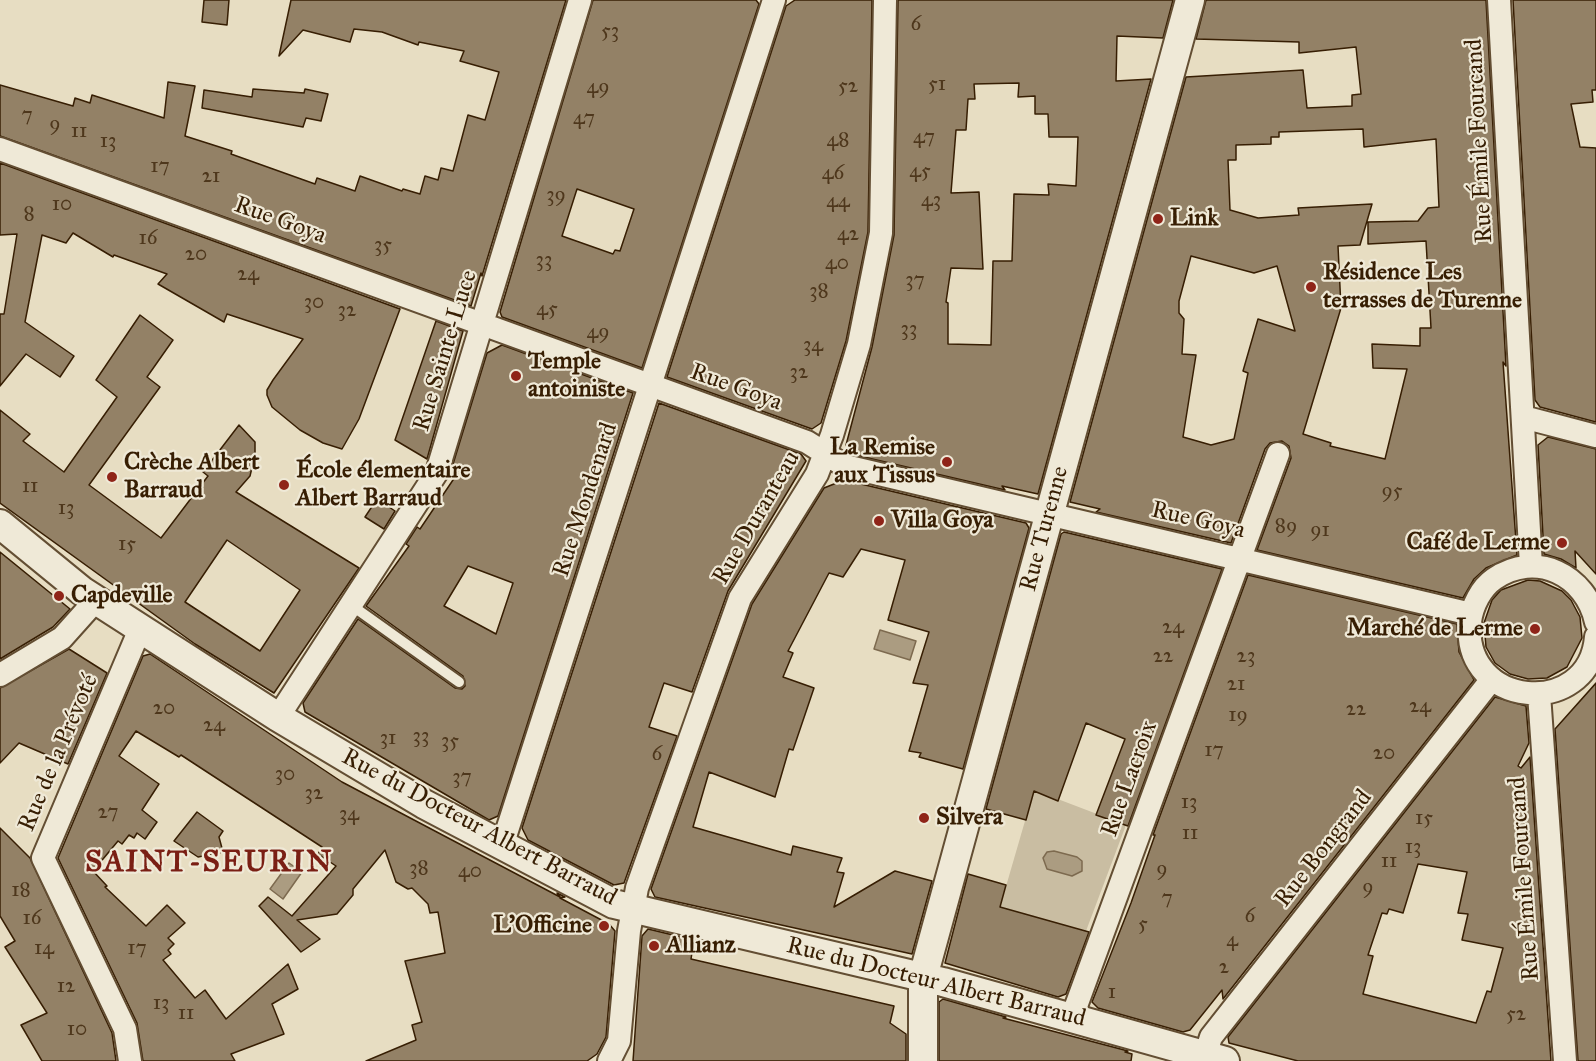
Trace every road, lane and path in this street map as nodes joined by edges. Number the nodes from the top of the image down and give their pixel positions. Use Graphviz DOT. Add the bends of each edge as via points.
graph roads {
  1 [pos="580,0"];
  2 [pos="774,0"];
  3 [pos="885,0"];
  4 [pos="1190,0"];
  5 [pos="1499,0"];
  6 [pos="0,149"];
  7 [pos="483,323"];
  8 [pos="651,386"];
  9 [pos="1522,417"];
  10 [pos="1596,436"];
  11 [pos="825,453"];
  12 [pos="1278,454"];
  13 [pos="1049,513"];
  14 [pos="0,524"];
  15 [pos="1240,559"];
  16 [pos="1531,566"];
  17 [pos="96,600"];
  18 [pos="351,605"];
  19 [pos="1471,614"];
  20 [pos="1596,622"];
  21 [pos="140,629"];
  22 [pos="1596,637"];
  23 [pos="0,675"];
  24 [pos="1492,679"];
  25 [pos="459,682"];
  26 [pos="1539,694"];
  27 [pos="278,717"];
  28 [pos="502,846"];
  29 [pos="633,909"];
  30 [pos="923,977"];
  31 [pos="1072,1017"];
  32 [pos="1215,1058"];
  33 [pos="130,1061"];
  34 [pos="609,1061"];
  35 [pos="924,1061"];
  36 [pos="1565,1061"];
  1 -- 7 [label="street, Rue Sainte-Luce"];
  2 -- 8 [label="street, Rue Mondenard"];
  3 -- 11 [label="street, Rue Duranteau" via="879,249 859,344"];
  4 -- 13 [label="street, Rue Turenne"];
  5 -- 9 [label="street, Rue Émile Fourcand"];
  6 -- 7 [label="street, Rue Goya"];
  7 -- 8 [label="street, Rue Goya"];
  7 -- 18 [label="street, Rue Sainte-Luce" via="438,472"];
  8 -- 11 [label="street, Rue Goya" via="807,442"];
  8 -- 28 [label="street, Rue Mondenard"];
  9 -- 10 [label="street"];
  9 -- 16 [label="street, Rue Émile Fourcand"];
  11 -- 13 [label="street, Rue Goya" via="845,465"];
  11 -- 29 [label="street, Rue Duranteau" via="817,474 740,598 637,888"];
  12 -- 15 [label="street, Rue Lacroix"];
  13 -- 15 [label="street, Rue Goya"];
  13 -- 30 [label="street, Rue Turenne"];
  14 -- 17 [label="street, Rue du Docteur Albert Barraud"];
  15 -- 19 [label="street, Rue Goya"];
  15 -- 31 [label="street, Rue Lacroix"];
  16 -- 19 [label="street" via="1511,570 1493,580"];
  16 -- 20 [label="street" via="1550,568 1568,577 1583,590"];
  17 -- 21 [label="street, Rue du Docteur Albert Barraud"];
  17 -- 23 [label="street" via="62,638"];
  18 -- 25 [label="lane"];
  18 -- 27 [label="street, Rue Sainte-Luce"];
  19 -- 24 [label="street" via="1472,649"];
  21 -- 27 [label="street, Rue du Docteur Albert Barraud"];
  21 -- 33 [label="street, Rue de la Prévoté" via="43,858 125,1029"];
  22 -- 26 [label="street" via="1588,664 1575,679"];
  24 -- 26 [label="street" via="1514,691"];
  24 -- 32 [label="street, Rue Bongrand" via="1211,1037"];
  26 -- 36 [label="street, Rue Émile Fourcand"];
  27 -- 28 [label="street, Rue du Docteur Albert Barraud"];
  28 -- 29 [label="street, Rue du Docteur Albert Barraud" via="614,904"];
  29 -- 30 [label="street, Rue du Docteur Albert Barraud"];
  29 -- 34 [label="street, Rue Duranteau" via="619,1041"];
  30 -- 31 [label="street, Rue du Docteur Albert Barraud"];
  30 -- 35 [label="street, Rue Turenne"];
  31 -- 32 [label="street, Rue du Docteur Albert Barraud"];
}
